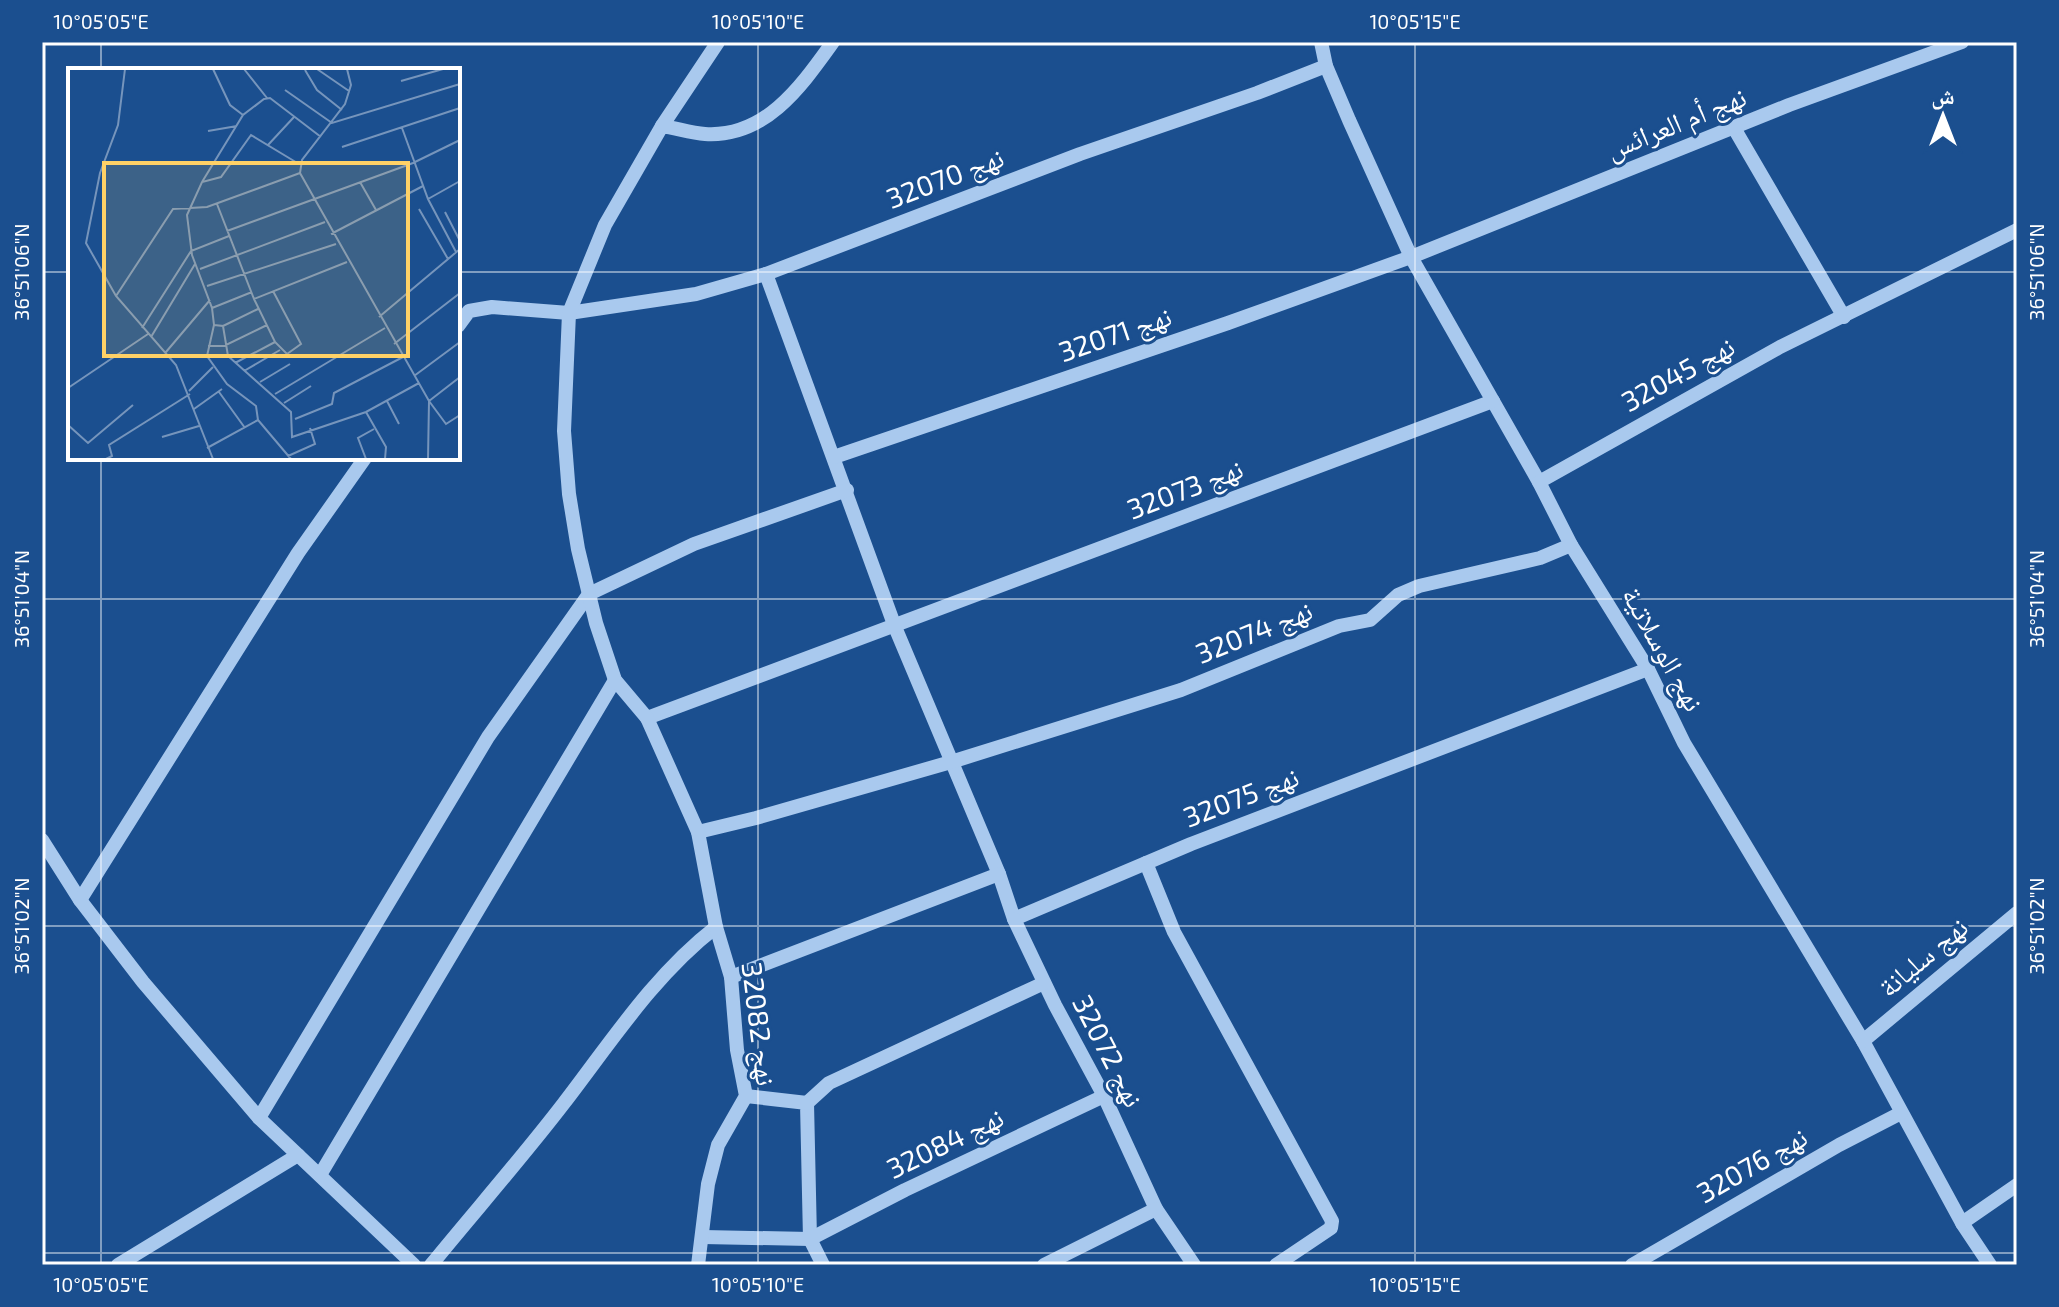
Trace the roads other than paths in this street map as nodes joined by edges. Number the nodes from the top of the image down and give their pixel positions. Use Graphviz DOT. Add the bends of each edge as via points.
graph roads {
  1 [pos="718,42"];
  2 [pos="833,42"];
  3 [pos="1321,42"];
  4 [pos="1962,42"];
  5 [pos="1326,66"];
  6 [pos="662,126"];
  7 [pos="1734,128"];
  8 [pos="2017,230"];
  9 [pos="1411,257"];
  10 [pos="766,274"];
  11 [pos="569,313"];
  12 [pos="1844,317"];
  13 [pos="460,323"];
  14 [pos="1493,401"];
  15 [pos="834,457"];
  16 [pos="364,460"];
  17 [pos="1539,482"];
  18 [pos="847,490"];
  19 [pos="1571,545"];
  20 [pos="589,594"];
  21 [pos="895,627"];
  22 [pos="1648,669"];
  23 [pos="615,680"];
  24 [pos="647,718"];
  25 [pos="951,762"];
  26 [pos="698,832"];
  27 [pos="42,840"];
  28 [pos="1146,863"];
  29 [pos="999,874"];
  30 [pos="80,900"];
  31 [pos="2017,913"];
  32 [pos="1014,919"];
  33 [pos="716,927"];
  34 [pos="731,977"];
  35 [pos="1044,983"];
  36 [pos="1863,1041"];
  37 [pos="746,1096"];
  38 [pos="1104,1096"];
  39 [pos="807,1103"];
  40 [pos="1901,1113"];
  41 [pos="259,1118"];
  42 [pos="298,1155"];
  43 [pos="320,1175"];
  44 [pos="2017,1185"];
  45 [pos="1156,1209"];
  46 [pos="1962,1223"];
  47 [pos="703,1237"];
  48 [pos="810,1239"];
  49 [pos="1192,1264"];
  50 [pos="118,1265"];
  51 [pos="414,1265"];
  52 [pos="431,1265"];
  53 [pos="698,1265"];
  54 [pos="823,1265"];
  55 [pos="1044,1265"];
  56 [pos="1276,1265"];
  57 [pos="1632,1265"];
  58 [pos="1990,1265"];
  1 -- 6 [label="street"];
  2 -- 6 [label="street" via="794,94 762,120 708,134"];
  3 -- 5 [label="street, نهج الوسلاتية"];
  4 -- 7 [label="street, نهج أم العرائس"];
  5 -- 9 [label="street, نهج الوسلاتية"];
  5 -- 10 [label="street, نهج 32070"];
  6 -- 11 [label="street" via="605,225"];
  7 -- 9 [label="street, نهج أم العرائس"];
  7 -- 12 [label="street"];
  8 -- 12 [label="street, نهج 32045"];
  9 -- 14 [label="street, نهج الوسلاتية"];
  9 -- 15 [label="street, نهج 32071"];
  10 -- 11 [label="street, نهج 32070" via="696,294"];
  10 -- 15 [label="street"];
  11 -- 13 [label="street, نهج 32070" via="492,307 469,311"];
  11 -- 20 [label="street" via="564,431 569,494"];
  12 -- 17 [label="street, نهج 32045" via="1780,347"];
  14 -- 17 [label="street, نهج الوسلاتية"];
  14 -- 21 [label="street, نهج 32073"];
  15 -- 18 [label="street"];
  16 -- 30 [label="street" via="298,553"];
  17 -- 19 [label="street, نهج الوسلاتية"];
  18 -- 20 [label="street" via="694,544"];
  18 -- 21 [label="street"];
  19 -- 22 [label="street, نهج الوسلاتية"];
  19 -- 25 [label="street, نهج 32074" via="1540,558 1419,586 1398,595 1370,620 1339,626 1181,690"];
  20 -- 23 [label="street"];
  20 -- 41 [label="street" via="488,737"];
  21 -- 24 [label="street, نهج 32073"];
  21 -- 25 [label="street"];
  22 -- 28 [label="street, نهج 32075"];
  22 -- 36 [label="street, نهج الوسلاتية" via="1684,743"];
  23 -- 24 [label="street, نهج 32082"];
  23 -- 43 [label="street"];
  24 -- 26 [label="street, نهج 32082"];
  25 -- 26 [label="street, نهج 32074"];
  25 -- 29 [label="street"];
  26 -- 33 [label="street, نهج 32082"];
  27 -- 30 [label="street"];
  28 -- 32 [label="street, نهج 32075"];
  28 -- 56 [label="street" via="1174,932 1332,1221 1331,1228"];
  29 -- 32 [label="street"];
  29 -- 34 [label="street"];
  30 -- 41 [label="street"];
  31 -- 36 [label="street, نهج سليانة"];
  32 -- 35 [label="street, نهج 32072"];
  33 -- 34 [label="street, نهج 32082"];
  33 -- 52 [label="street" via="661,977"];
  34 -- 37 [label="street, نهج 32082"];
  35 -- 38 [label="street, نهج 32072"];
  35 -- 39 [label="street" via="829,1083"];
  36 -- 40 [label="street, نهج الوسلاتية"];
  37 -- 39 [label="street"];
  37 -- 47 [label="street, نهج 32082" via="718,1145"];
  38 -- 45 [label="street, نهج 32072"];
  38 -- 48 [label="street, نهج 32084"];
  39 -- 48 [label="street"];
  40 -- 46 [label="street, نهج الوسلاتية"];
  40 -- 57 [label="street, نهج 32076"];
  41 -- 42 [label="street"];
  42 -- 43 [label="street"];
  42 -- 50 [label="street"];
  43 -- 51 [label="street"];
  44 -- 46 [label="street"];
  45 -- 49 [label="street, نهج 32072"];
  45 -- 55 [label="street"];
  46 -- 58 [label="street, نهج الوسلاتية"];
  47 -- 48 [label="street"];
  47 -- 53 [label="street, نهج 32082"];
  48 -- 54 [label="street"];
}
